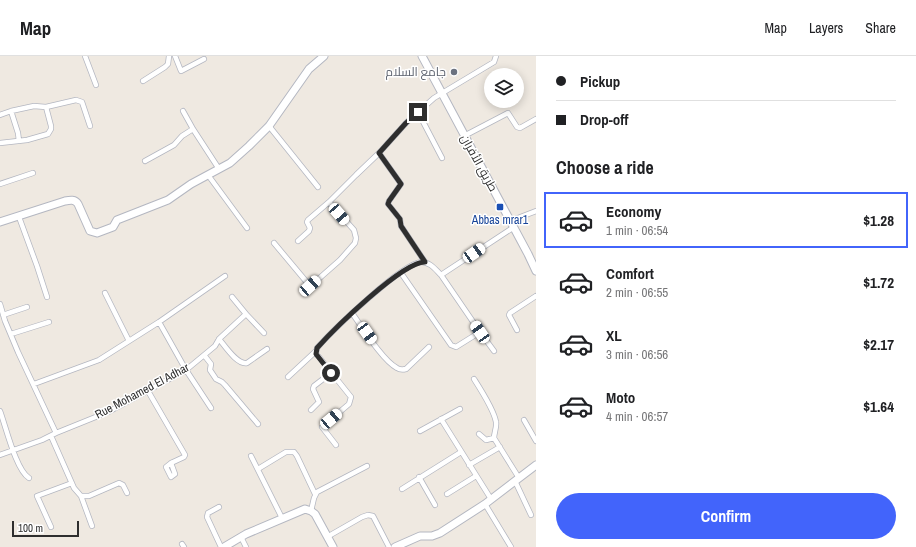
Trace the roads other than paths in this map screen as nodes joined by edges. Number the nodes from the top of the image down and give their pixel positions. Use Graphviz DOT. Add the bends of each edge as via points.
graph roads {
  1 [pos="84,56"];
  2 [pos="169,56"];
  3 [pos="175,56"];
  4 [pos="324,56"];
  5 [pos="422,56"];
  6 [pos="496,56"];
  7 [pos="204,59"];
  8 [pos="143,81"];
  9 [pos="96,85"];
  10 [pos="441,94"];
  11 [pos="46,107"];
  12 [pos="11,111"];
  13 [pos="183,111"];
  14 [pos="418,112"];
  15 [pos="0,115"];
  16 [pos="536,119"];
  17 [pos="90,126"];
  18 [pos="269,126"];
  19 [pos="193,129"];
  20 [pos="464,136"];
  21 [pos="19,141"];
  22 [pos="0,143"];
  23 [pos="379,153"];
  24 [pos="442,158"];
  25 [pos="145,160"];
  26 [pos="219,169"];
  27 [pos="32,173"];
  28 [pos="208,175"];
  29 [pos="0,184"];
  30 [pos="318,187"];
  31 [pos="330,202"];
  32 [pos="536,211"];
  33 [pos="19,217"];
  34 [pos="0,222"];
  35 [pos="512,224"];
  36 [pos="247,228"];
  37 [pos="298,241"];
  38 [pos="274,243"];
  39 [pos="425,262"];
  40 [pos="536,271"];
  41 [pos="401,273"];
  42 [pos="441,275"];
  43 [pos="225,276"];
  44 [pos="105,293"];
  45 [pos="536,296"];
  46 [pos="47,297"];
  47 [pos="232,297"];
  48 [pos="0,304"];
  49 [pos="28,307"];
  50 [pos="352,313"];
  51 [pos="246,314"];
  52 [pos="3,315"];
  53 [pos="49,322"];
  54 [pos="159,322"];
  55 [pos="517,330"];
  56 [pos="264,332"];
  57 [pos="480,332"];
  58 [pos="11,334"];
  59 [pos="219,339"];
  60 [pos="129,341"];
  61 [pos="429,347"];
  62 [pos="267,350"];
  63 [pos="494,351"];
  64 [pos="316,352"];
  65 [pos="204,355"];
  66 [pos="186,370"];
  67 [pos="331,373"];
  68 [pos="288,377"];
  69 [pos="474,379"];
  70 [pos="34,384"];
  71 [pos="148,391"];
  72 [pos="211,408"];
  73 [pos="460,409"];
  74 [pos="311,410"];
  75 [pos="0,411"];
  76 [pos="441,419"];
  77 [pos="524,420"];
  78 [pos="258,424"];
  79 [pos="420,431"];
  80 [pos="53,434"];
  81 [pos="479,434"];
  82 [pos="494,438"];
  83 [pos="536,441"];
  84 [pos="336,445"];
  85 [pos="500,447"];
  86 [pos="13,451"];
  87 [pos="461,452"];
  88 [pos="0,455"];
  89 [pos="251,456"];
  90 [pos="171,464"];
  91 [pos="469,465"];
  92 [pos="536,465"];
  93 [pos="368,466"];
  94 [pos="258,469"];
  95 [pos="476,476"];
  96 [pos="419,477"];
  97 [pos="29,478"];
  98 [pos="517,479"];
  99 [pos="72,483"];
  100 [pos="402,489"];
  101 [pos="127,493"];
  102 [pos="315,494"];
  103 [pos="447,494"];
  104 [pos="81,496"];
  105 [pos="488,501"];
  106 [pos="435,505"];
  107 [pos="219,507"];
  108 [pos="311,511"];
  109 [pos="531,515"];
  110 [pos="282,518"];
  111 [pos="92,526"];
  112 [pos="51,527"];
  113 [pos="241,537"];
  114 [pos="327,537"];
  115 [pos="222,547"];
  116 [pos="246,547"];
  117 [pos="333,547"];
  118 [pos="389,547"];
  119 [pos="395,547"];
  120 [pos="511,547"];
  1 -- 9 [label="street"];
  2 -- 8 [label="street" via="168,64"];
  3 -- 7 [label="street" via="181,71"];
  4 -- 18 [label="street" via="309,69"];
  5 -- 10 [label="street, طريق الأفران"];
  6 -- 10 [label="street" via="494,62"];
  10 -- 14 [label="street"];
  10 -- 20 [label="street, طريق الأفران"];
  11 -- 12 [label="street" via="34,106"];
  11 -- 17 [label="street" via="80,100"];
  11 -- 21 [label="street" via="51,126 49,133"];
  12 -- 15 [label="street"];
  12 -- 21 [label="street"];
  13 -- 19 [label="street"];
  14 -- 23 [label="street"];
  14 -- 24 [label="street"];
  16 -- 20 [label="street" via="517,128 508,113"];
  18 -- 26 [label="street" via="230,163"];
  18 -- 30 [label="street"];
  19 -- 25 [label="street" via="182,136 174,146"];
  19 -- 26 [label="street"];
  20 -- 35 [label="street, طريق الأفران"];
  21 -- 22 [label="street"];
  23 -- 31 [label="street"];
  23 -- 39 [label="street" via="401,184 388,204 400,219 401,226"];
  26 -- 28 [label="street"];
  27 -- 29 [label="street"];
  28 -- 33 [label="street" via="168,200 117,220 113,227 97,233 88,229 75,201 65,201"];
  28 -- 36 [label="street"];
  31 -- 37 [label="street" via="308,220 310,231"];
  31 -- 38 [label="street" via="354,230 355,243 308,288"];
  32 -- 35 [label="street"];
  33 -- 34 [label="street"];
  33 -- 46 [label="street"];
  35 -- 40 [label="street, طريق الأفران"];
  35 -- 42 [label="street"];
  39 -- 41 [label="street" via="417,263"];
  39 -- 42 [label="street"];
  41 -- 50 [label="street"];
  41 -- 57 [label="street" via="454,347"];
  42 -- 57 [label="street"];
  43 -- 54 [label="street"];
  44 -- 60 [label="street"];
  45 -- 55 [label="street" via="510,313"];
  47 -- 51 [label="street"];
  48 -- 52 [label="street"];
  49 -- 52 [label="street"];
  50 -- 61 [label="street" via="381,353 396,368 406,369"];
  50 -- 64 [label="street"];
  51 -- 56 [label="street"];
  51 -- 59 [label="street, Rue Mohamed El Adhar"];
  52 -- 58 [label="street"];
  53 -- 58 [label="street"];
  54 -- 60 [label="street"];
  54 -- 66 [label="street"];
  57 -- 63 [label="street"];
  58 -- 70 [label="street"];
  59 -- 62 [label="street" via="243,364"];
  59 -- 65 [label="street, Rue Mohamed El Adhar"];
  60 -- 70 [label="street" via="99,360"];
  64 -- 67 [label="street"];
  64 -- 68 [label="street"];
  65 -- 66 [label="street, Rue Mohamed El Adhar"];
  65 -- 78 [label="street" via="211,364 210,370 216,379 222,382"];
  66 -- 71 [label="street, Rue Mohamed El Adhar"];
  66 -- 72 [label="street"];
  67 -- 74 [label="street" via="314,386 319,402"];
  67 -- 84 [label="street" via="351,397 349,404 322,427"];
  69 -- 82 [label="street" via="495,420"];
  70 -- 80 [label="street"];
  71 -- 80 [label="street, Rue Mohamed El Adhar" via="108,412"];
  71 -- 90 [label="street" via="185,456"];
  73 -- 76 [label="street"];
  75 -- 86 [label="street"];
  76 -- 79 [label="street"];
  76 -- 87 [label="street"];
  77 -- 83 [label="street"];
  80 -- 86 [label="street, Rue Mohamed El Adhar"];
  80 -- 99 [label="street"];
  81 -- 82 [label="street" via="486,440"];
  82 -- 85 [label="street"];
  85 -- 91 [label="street"];
  85 -- 98 [label="street"];
  86 -- 88 [label="street, Rue Mohamed El Adhar"];
  86 -- 97 [label="street" via="25,476"];
  87 -- 91 [label="street"];
  87 -- 96 [label="street"];
  89 -- 94 [label="street"];
  91 -- 95 [label="street"];
  92 -- 98 [label="street"];
  93 -- 102 [label="street"];
  94 -- 102 [label="street" via="286,452 294,452"];
  94 -- 110 [label="street"];
  95 -- 103 [label="street"];
  95 -- 105 [label="street"];
  96 -- 100 [label="street"];
  96 -- 106 [label="street"];
  98 -- 105 [label="street"];
  98 -- 109 [label="street"];
  99 -- 104 [label="street"];
  99 -- 112 [label="street" via="37,496"];
  101 -- 104 [label="street" via="118,483 89,496"];
  102 -- 108 [label="street"];
  104 -- 111 [label="street"];
  105 -- 119 [label="street" via="440,533 420,536"];
  105 -- 120 [label="street"];
  107 -- 115 [label="street" via="208,513 207,517"];
  108 -- 110 [label="street" via="305,509"];
  108 -- 114 [label="street"];
  110 -- 113 [label="street"];
  113 -- 115 [label="street"];
  113 -- 116 [label="street"];
  114 -- 117 [label="street"];
  114 -- 118 [label="street" via="368,515 373,516"];
}
